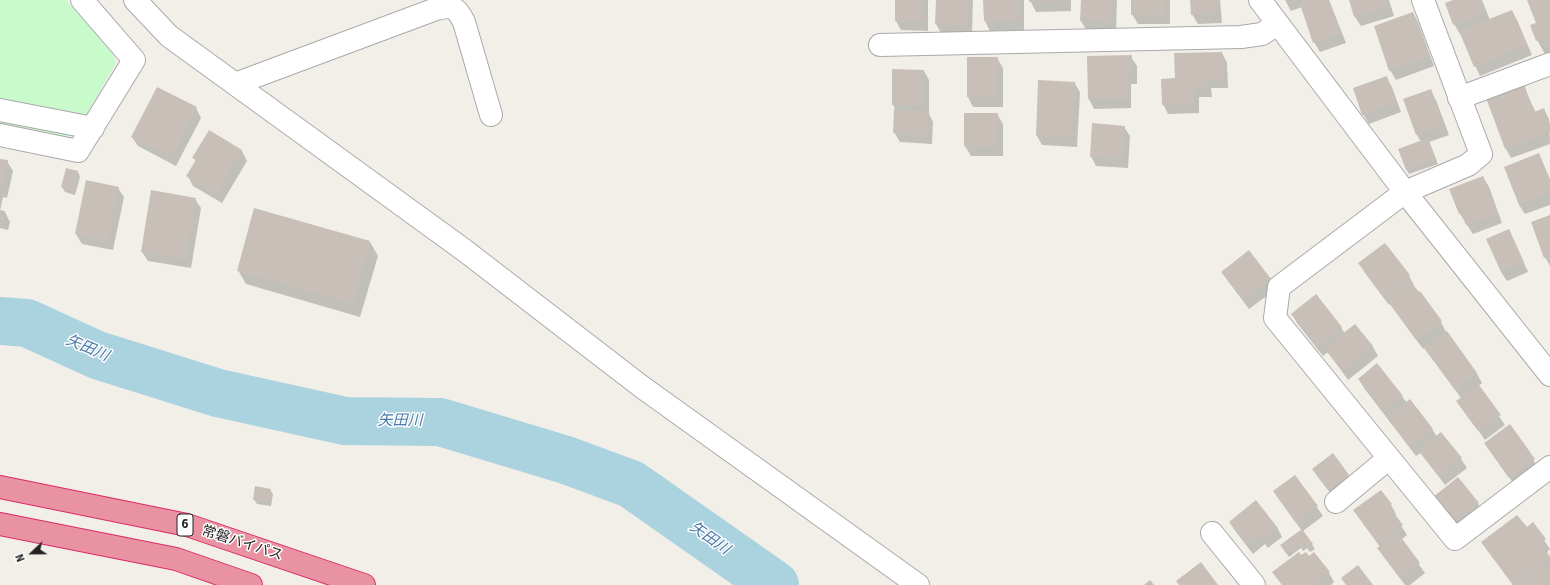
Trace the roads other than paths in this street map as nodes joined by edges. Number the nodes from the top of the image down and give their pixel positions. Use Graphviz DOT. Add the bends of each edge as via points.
graph roads {
  1 [pos="82,0"];
  2 [pos="135,0"];
  3 [pos="1260,0"];
  4 [pos="1423,0"];
  5 [pos="436,5"];
  6 [pos="1277,24"];
  7 [pos="880,44"];
  8 [pos="1550,64"];
  9 [pos="235,84"];
  10 [pos="1459,98"];
  11 [pos="0,110"];
  12 [pos="491,115"];
  13 [pos="93,128"];
  14 [pos="0,135"];
  15 [pos="1405,192"];
  16 [pos="1550,375"];
  17 [pos="1389,458"];
  18 [pos="1550,467"];
  19 [pos="0,487"];
  20 [pos="1336,502"];
  21 [pos="0,524"];
  22 [pos="1212,533"];
  23 [pos="251,585"];
  24 [pos="364,585"];
  25 [pos="918,585"];
  26 [pos="1254,585"];
  1 -- 13 [label="street" via="134,60"];
  2 -- 9 [label="street" via="169,36"];
  3 -- 6 [label="street"];
  4 -- 10 [label="street"];
  5 -- 9 [label="street"];
  5 -- 12 [label="street" via="458,10 464,22"];
  6 -- 7 [label="street" via="1262,34 1241,37"];
  6 -- 15 [label="street"];
  8 -- 10 [label="street"];
  9 -- 25 [label="street" via="464,250 642,387"];
  10 -- 15 [label="street" via="1481,154 1468,165"];
  11 -- 13 [label="street"];
  13 -- 14 [label="street" via="78,151"];
  15 -- 16 [label="street"];
  15 -- 17 [label="street" via="1279,287 1275,318"];
  17 -- 18 [label="street" via="1455,539"];
  17 -- 20 [label="street"];
  19 -- 24 [label="highway, 常磐バイパス / 6" via="187,525"];
  21 -- 23 [label="highway" via="176,559"];
  22 -- 26 [label="street"];
}
